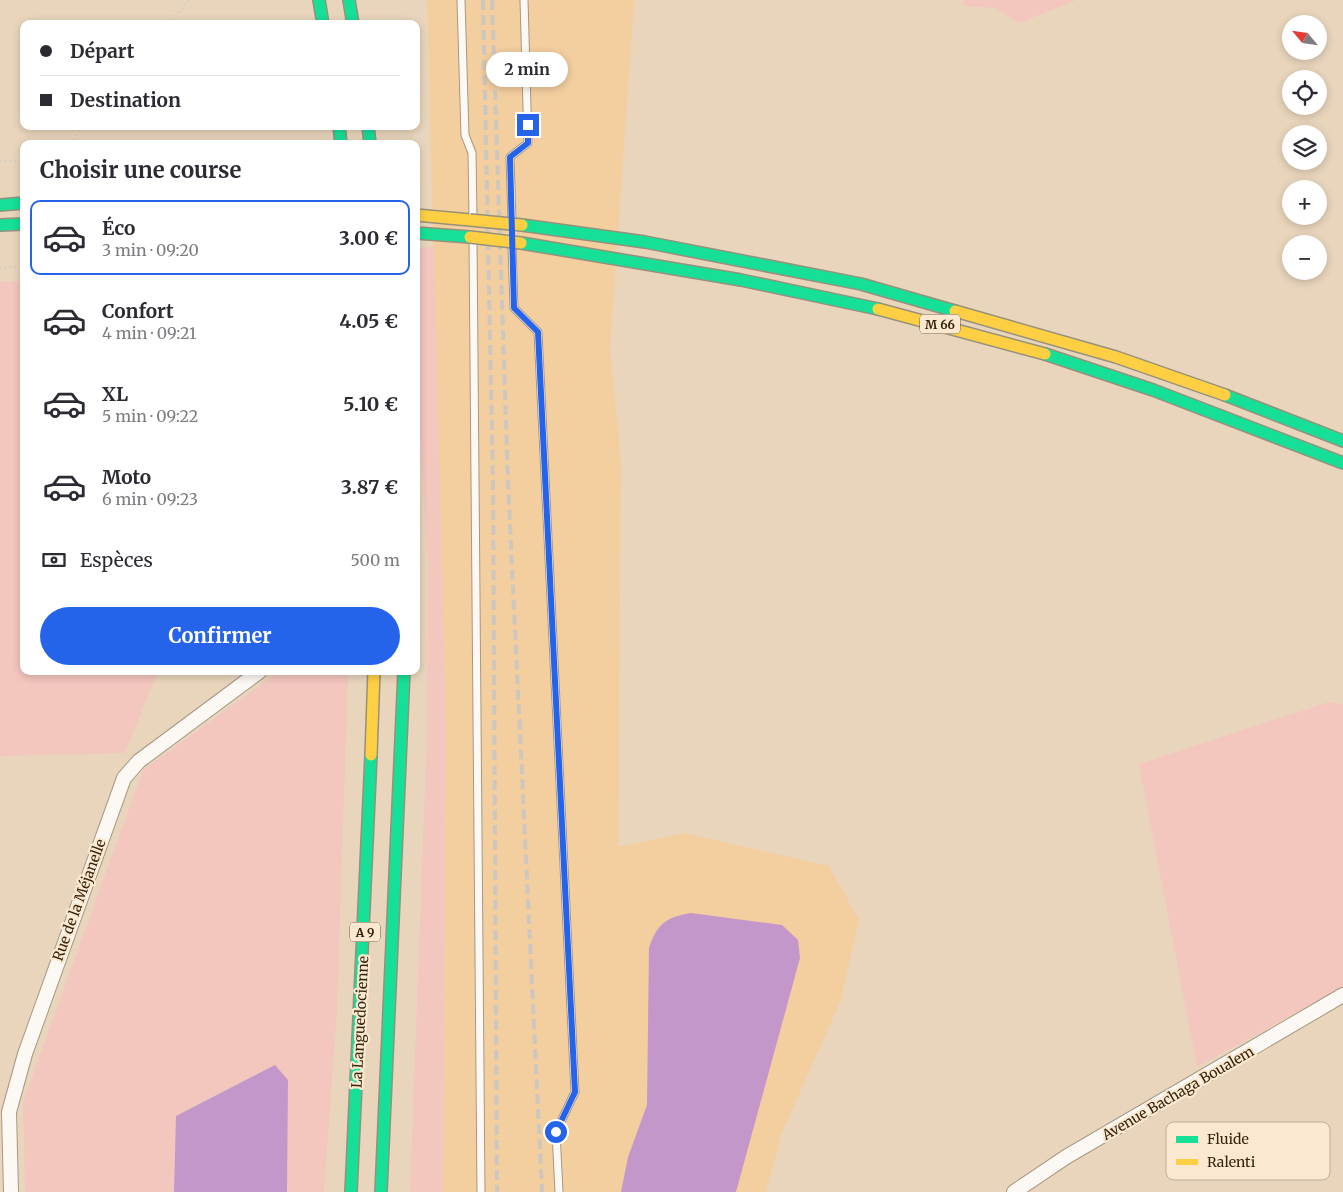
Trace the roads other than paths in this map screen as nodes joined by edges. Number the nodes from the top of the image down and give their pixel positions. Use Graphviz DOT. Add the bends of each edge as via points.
graph roads {
  1 [pos="319,0"];
  2 [pos="348,0"];
  3 [pos="461,0"];
  4 [pos="524,0"];
  5 [pos="322,20"];
  6 [pos="351,20"];
  7 [pos="20,203"];
  8 [pos="0,204"];
  9 [pos="420,215"];
  10 [pos="20,224"];
  11 [pos="0,225"];
  12 [pos="420,233"];
  13 [pos="1343,441"];
  14 [pos="1343,463"];
  15 [pos="255,675"];
  16 [pos="374,675"];
  17 [pos="404,675"];
  18 [pos="1343,995"];
  19 [pos="11,1192"];
  20 [pos="351,1192"];
  21 [pos="381,1192"];
  22 [pos="480,1192"];
  23 [pos="559,1192"];
  24 [pos="1014,1192"];
  1 -- 5 [label="highway"];
  2 -- 6 [label="highway"];
  3 -- 22 [label="lane" via="465,135 472,153"];
  4 -- 23 [label="lane" via="528,143 510,157 514,308 538,332 575,1092 556,1132"];
  7 -- 8 [label="highway"];
  9 -- 13 [label="highway, M 66, bridge" via="645,242 861,284 1116,357"];
  10 -- 11 [label="highway"];
  12 -- 14 [label="highway, M 66, bridge" via="521,243 736,278 959,329 1112,376 1228,417"];
  15 -- 19 [label="street, Rue de la Méjanelle" via="139,761 124,778 25,1054 9,1112"];
  16 -- 20 [label="highway, La Languedocienne / A 9"];
  17 -- 21 [label="highway, A 9"];
  18 -- 24 [label="street, Avenue Bachaga Boualem" via="1066,1157"];
}
